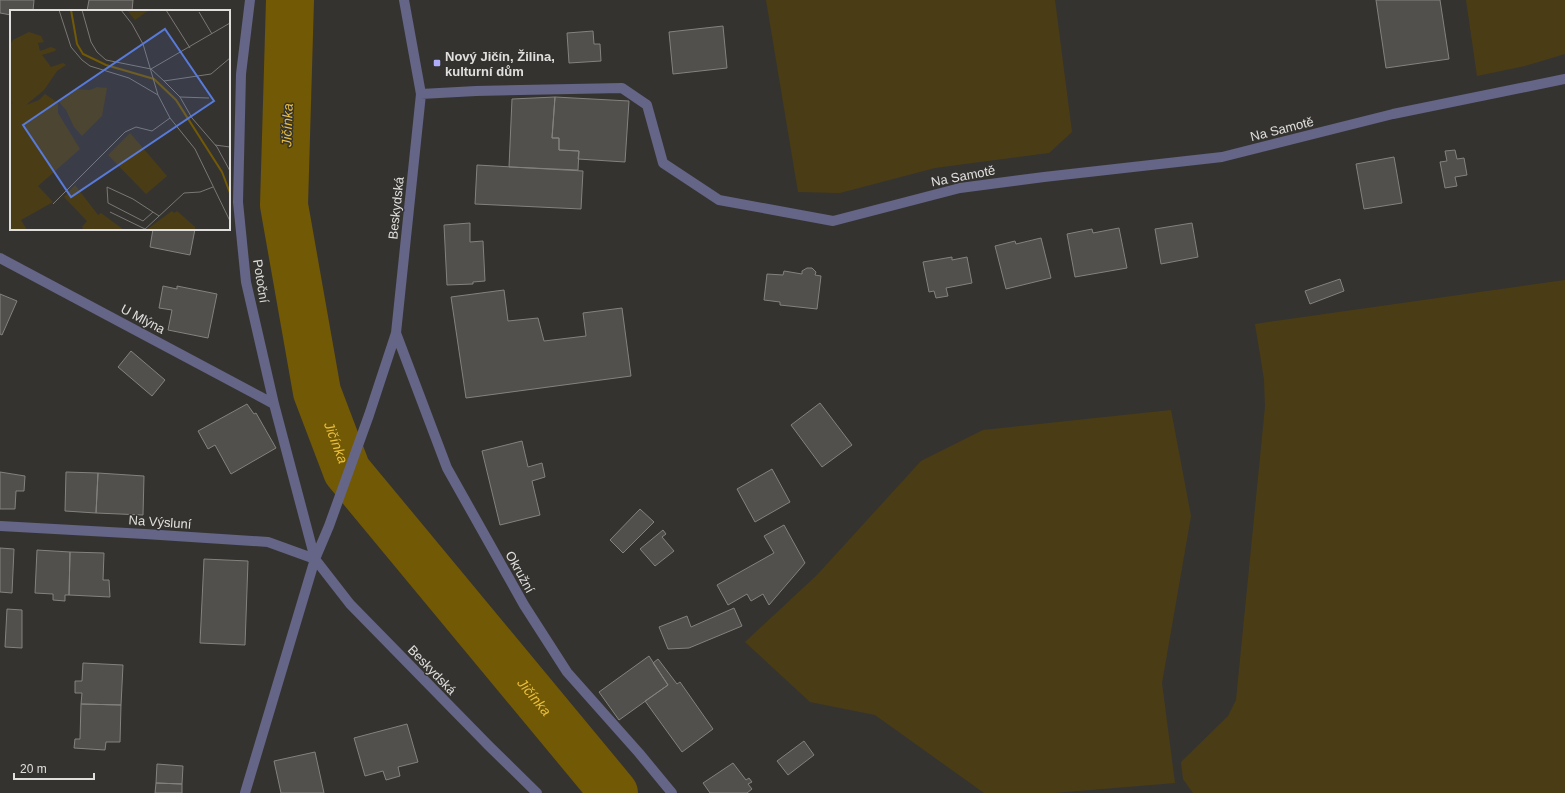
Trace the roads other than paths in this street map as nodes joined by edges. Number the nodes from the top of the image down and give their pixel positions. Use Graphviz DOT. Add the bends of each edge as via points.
graph roads {
  1 [pos="250,0"];
  2 [pos="404,0"];
  3 [pos="1565,79"];
  4 [pos="421,94"];
  5 [pos="230,196"];
  6 [pos="238,202"];
  7 [pos="0,258"];
  8 [pos="396,333"];
  9 [pos="274,404"];
  10 [pos="0,526"];
  11 [pos="315,559"];
  12 [pos="245,793"];
  13 [pos="537,793"];
  14 [pos="672,793"];
  1 -- 6 [label="street, Potoční" via="241,74"];
  2 -- 4 [label="street, Beskydská"];
  3 -- 4 [label="street, Na Samotě" via="1393,114 1222,157 960,188 833,221 719,200 663,163 647,105 622,88"];
  4 -- 8 [label="street, Beskydská"];
  5 -- 6 [label="street"];
  6 -- 9 [label="street, Potoční" via="246,282"];
  7 -- 9 [label="street, U Mlýna"];
  8 -- 11 [label="street, Beskydská" via="369,415"];
  8 -- 14 [label="street, Okružní" via="447,468 524,605 567,672"];
  9 -- 11 [label="street, Potoční"];
  10 -- 11 [label="street, Na Výsluní" via="268,542"];
  11 -- 12 [label="street"];
  11 -- 13 [label="street, Beskydská" via="350,604"];
}
